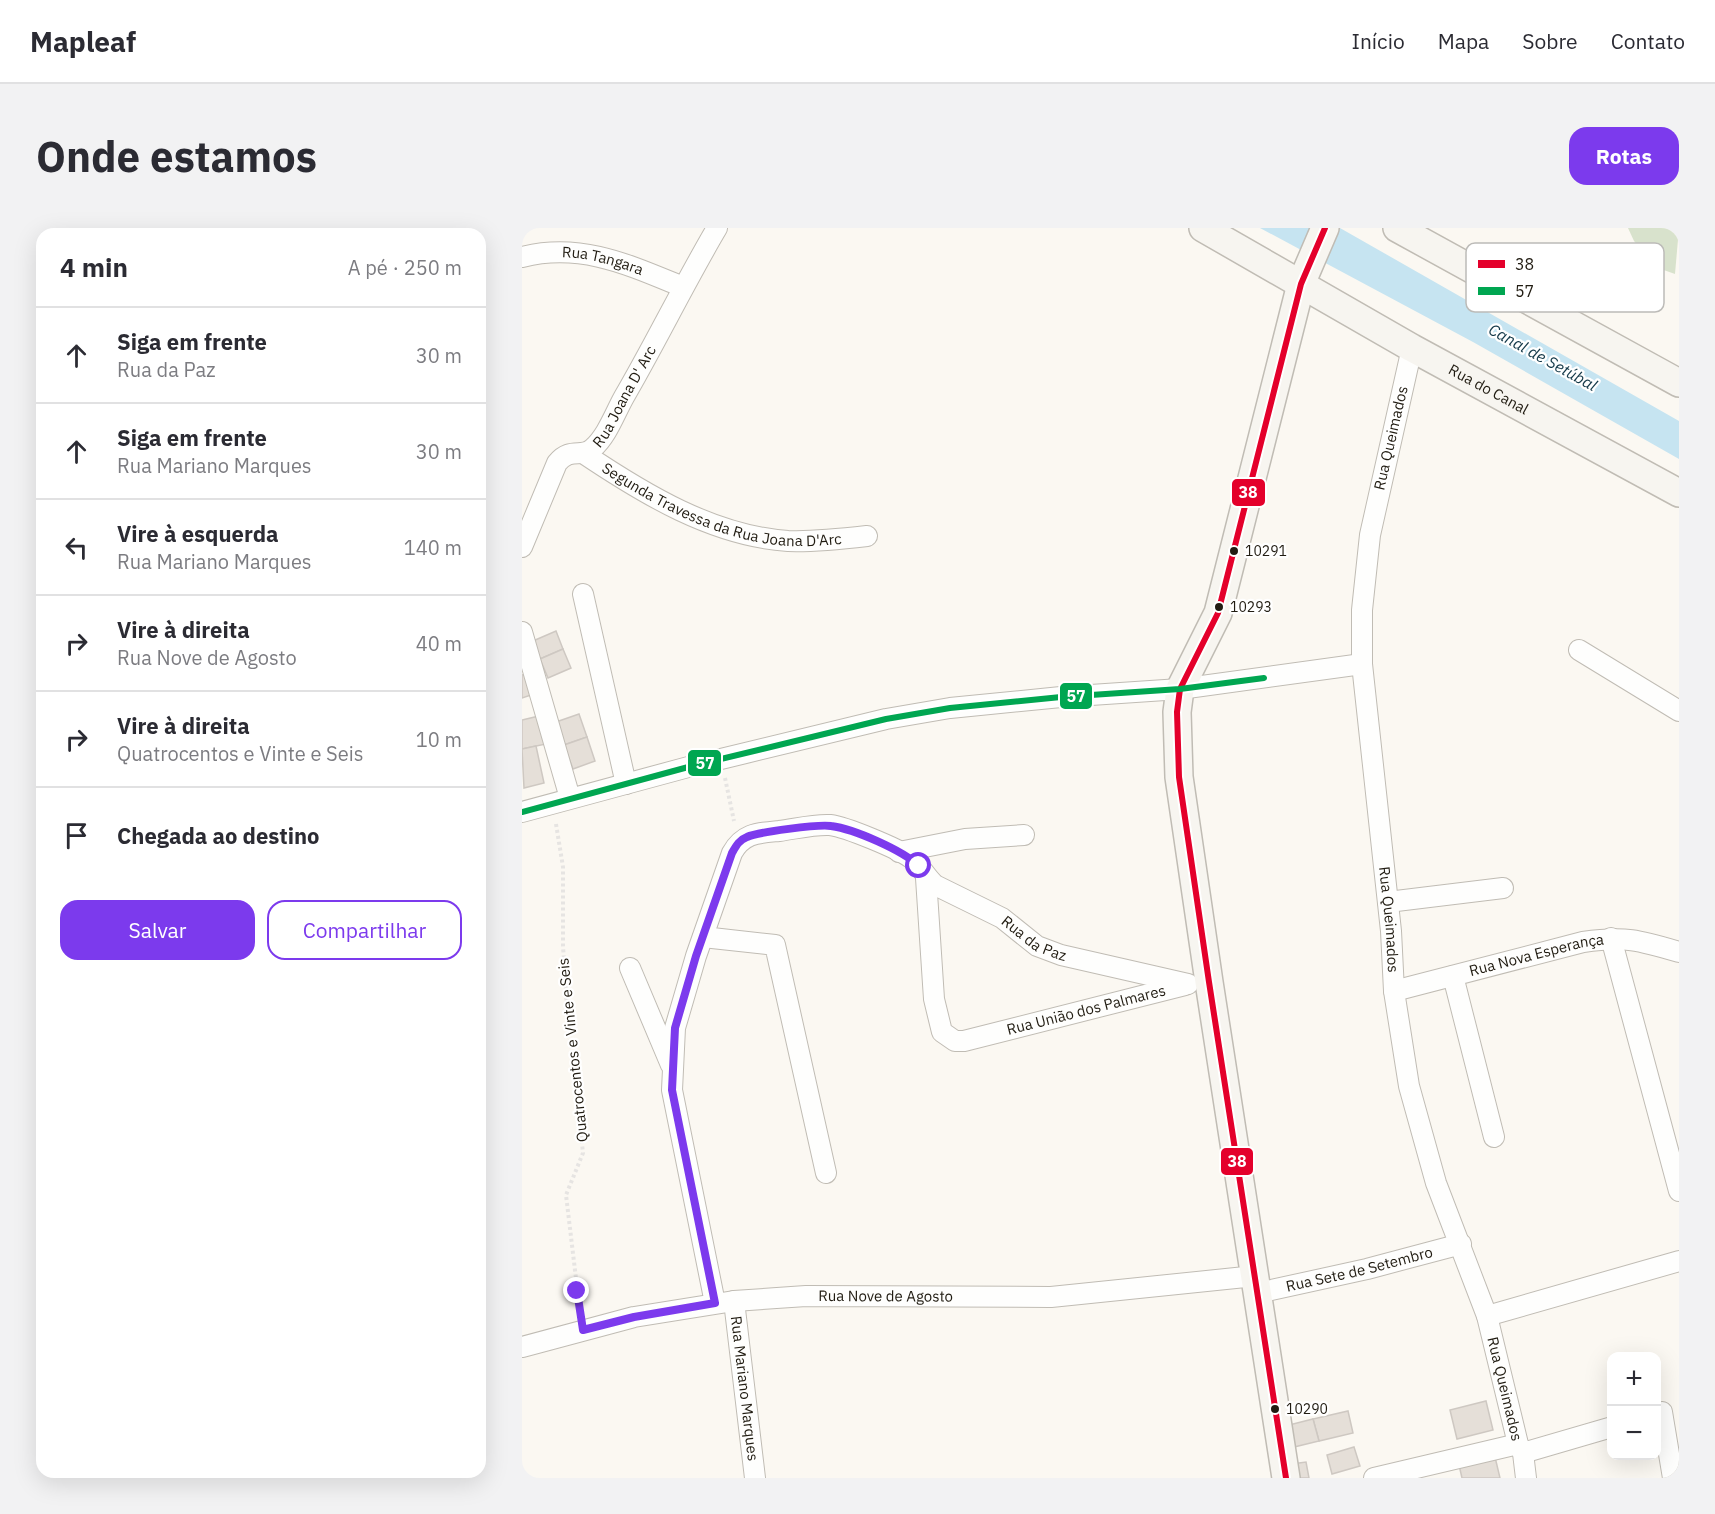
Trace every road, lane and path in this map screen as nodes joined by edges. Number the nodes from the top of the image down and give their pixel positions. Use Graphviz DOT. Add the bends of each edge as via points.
graph roads {
  1 [pos="717,228"];
  2 [pos="1203,228"];
  3 [pos="1325,228"];
  4 [pos="1398,228"];
  5 [pos="522,257"];
  6 [pos="1466,266"];
  7 [pos="1305,272"];
  8 [pos="682,286"];
  9 [pos="1550,312"];
  10 [pos="1412,348"];
  11 [pos="1679,383"];
  12 [pos="583,453"];
  13 [pos="1679,493"];
  14 [pos="867,536"];
  15 [pos="522,547"];
  16 [pos="583,594"];
  17 [pos="522,632"];
  18 [pos="1578,650"];
  19 [pos="1362,664"];
  20 [pos="1180,689"];
  21 [pos="1679,711"];
  22 [pos="721,759"];
  23 [pos="626,784"];
  24 [pos="561,800"];
  25 [pos="522,812"];
  26 [pos="1024,835"];
  27 [pos="738,842"];
  28 [pos="899,852"];
  29 [pos="927,878"];
  30 [pos="1503,888"];
  31 [pos="1388,902"];
  32 [pos="703,938"];
  33 [pos="1611,938"];
  34 [pos="1679,952"];
  35 [pos="630,968"];
  36 [pos="1453,976"];
  37 [pos="1199,983"];
  38 [pos="1394,991"];
  39 [pos="673,1070"];
  40 [pos="1494,1137"];
  41 [pos="826,1173"];
  42 [pos="1679,1191"];
  43 [pos="1461,1244"];
  44 [pos="1679,1261"];
  45 [pos="1256,1284"];
  46 [pos="725,1302"];
  47 [pos="1487,1316"];
  48 [pos="583,1330"];
  49 [pos="522,1347"];
  50 [pos="1666,1411"];
  51 [pos="1607,1428"];
  52 [pos="1520,1448"];
  53 [pos="755,1478"];
  54 [pos="1286,1478"];
  55 [pos="1374,1478"];
  56 [pos="1526,1478"];
  57 [pos="1673,1478"];
  1 -- 8 [label="street, Rua Joana D' Arc"];
  2 -- 7 [label="street, Rua do Canal"];
  3 -- 7 [label="street"];
  4 -- 6 [label="street"];
  5 -- 8 [label="street, Rua Tangara" via="564,251 591,254"];
  7 -- 10 [label="street, Rua do Canal"];
  7 -- 20 [label="street" via="1218,613"];
  8 -- 12 [label="street, Rua Joana D' Arc" via="599,441"];
  9 -- 11 [label="street"];
  10 -- 13 [label="street, Rua do Canal"];
  10 -- 19 [label="street, Rua Queimados" via="1370,535 1362,610"];
  12 -- 14 [label="street, Segunda Travessa da Rua Joana D'Arc" via="653,497 749,534 787,541"];
  12 -- 15 [label="street, Rua Joana D' Arc" via="567,454 557,463"];
  16 -- 23 [label="street"];
  17 -- 24 [label="street"];
  18 -- 21 [label="street"];
  19 -- 20 [label="street"];
  19 -- 31 [label="street, Rua Queimados"];
  20 -- 22 [label="street" via="950,708 886,719"];
  20 -- 37 [label="street" via="1179,777"];
  22 -- 23 [label="street"];
  22 -- 27 [label="path"];
  23 -- 24 [label="street"];
  24 -- 25 [label="street"];
  24 -- 48 [label="path, Quatrocentos e Vinte e Seis" via="562,946 583,1153 566,1195"];
  26 -- 28 [label="street" via="965,839"];
  27 -- 28 [label="street, Rua da Paz" via="762,833 830,825"];
  27 -- 32 [label="street, Rua Mariano Marques"];
  28 -- 29 [label="street, Rua da Paz" via="919,866"];
  29 -- 37 [label="street, Rua da Paz" via="1002,918 1037,946 1061,955"];
  29 -- 37 [label="street, Rua União dos Palmares" via="934,999 942,1032 955,1041"];
  30 -- 31 [label="street"];
  31 -- 38 [label="street, Rua Queimados"];
  32 -- 39 [label="street, Rua Mariano Marques" via="675,1028"];
  32 -- 41 [label="street" via="775,945"];
  33 -- 34 [label="street, Rua Nova Esperança" via="1635,939"];
  33 -- 36 [label="street, Rua Nova Esperança"];
  33 -- 42 [label="street"];
  35 -- 39 [label="street"];
  36 -- 38 [label="street, Rua Nova Esperança"];
  36 -- 40 [label="street"];
  37 -- 45 [label="street"];
  38 -- 43 [label="street, Rua Queimados" via="1409,1086 1436,1183"];
  39 -- 46 [label="street, Rua Mariano Marques" via="672,1090 681,1139"];
  43 -- 45 [label="street, Rua Sete de Setembro" via="1367,1269"];
  43 -- 47 [label="street, Rua Queimados"];
  44 -- 47 [label="street"];
  45 -- 46 [label="street, Rua Nove de Agosto" via="1051,1297 806,1296"];
  45 -- 54 [label="street"];
  46 -- 48 [label="street, Rua Nove de Agosto"];
  46 -- 53 [label="street, Rua Mariano Marques"];
  47 -- 52 [label="street, Rua Queimados"];
  48 -- 49 [label="street, Rua Nove de Agosto"];
  50 -- 57 [label="street"];
  51 -- 52 [label="street"];
  52 -- 55 [label="street"];
  52 -- 56 [label="street, Rua Queimados"];
}
